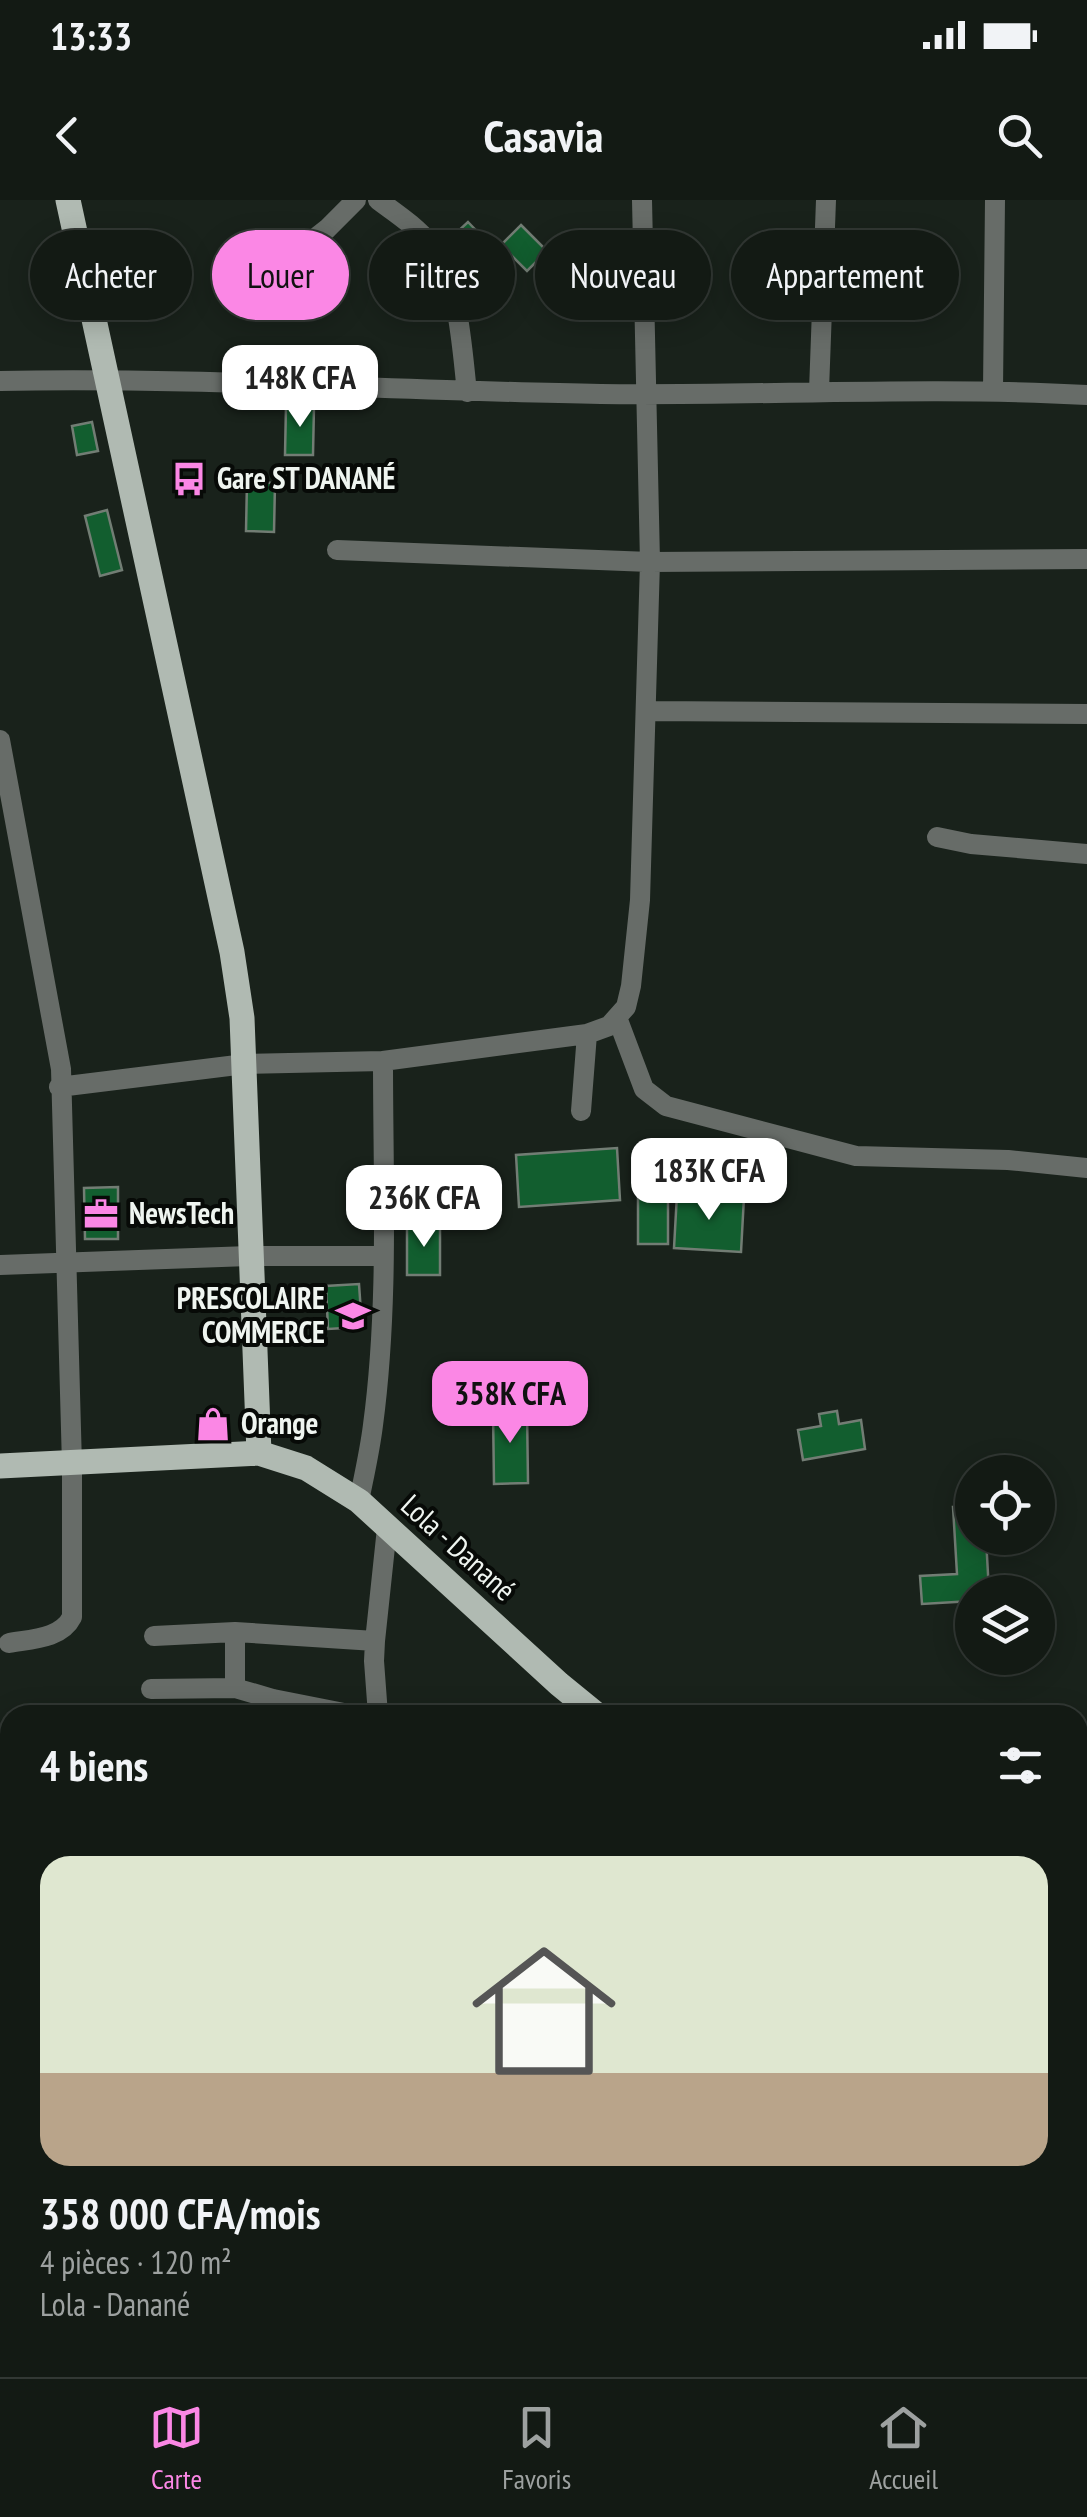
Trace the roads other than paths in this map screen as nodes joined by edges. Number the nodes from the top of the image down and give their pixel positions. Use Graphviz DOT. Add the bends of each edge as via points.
graph roads {
  1 [pos="68,200"];
  2 [pos="356,200"];
  3 [pos="378,200"];
  4 [pos="642,200"];
  5 [pos="826,200"];
  6 [pos="995,200"];
  7 [pos="326,230"];
  8 [pos="106,379"];
  9 [pos="0,381"];
  10 [pos="992,390"];
  11 [pos="819,391"];
  12 [pos="467,392"];
  13 [pos="646,394"];
  14 [pos="1087,395"];
  15 [pos="337,550"];
  16 [pos="1087,559"];
  17 [pos="650,562"];
  18 [pos="646,711"];
  19 [pos="1087,714"];
  20 [pos="0,740"];
  21 [pos="937,837"];
  22 [pos="1087,854"];
  23 [pos="618,1020"];
  24 [pos="587,1034"];
  25 [pos="383,1062"];
  26 [pos="245,1064"];
  27 [pos="59,1087"];
  28 [pos="581,1110"];
  29 [pos="1087,1168"];
  30 [pos="249,1256"];
  31 [pos="383,1256"];
  32 [pos="66,1262"];
  33 [pos="0,1265"];
  34 [pos="260,1454"];
  35 [pos="72,1465"];
  36 [pos="0,1466"];
  37 [pos="359,1501"];
  38 [pos="387,1528"];
  39 [pos="235,1632"];
  40 [pos="154,1636"];
  41 [pos="376,1641"];
  42 [pos="8,1644"];
  43 [pos="235,1688"];
  44 [pos="151,1689"];
  45 [pos="300,1705"];
  46 [pos="377,1705"];
  47 [pos="586,1705"];
  1 -- 8 [label="main road"];
  2 -- 7 [label="street"];
  3 -- 12 [label="street" via="435,250 459,320"];
  4 -- 13 [label="street"];
  5 -- 11 [label="street"];
  6 -- 10 [label="street"];
  8 -- 9 [label="street"];
  8 -- 12 [label="street"];
  8 -- 26 [label="main road" via="232,952"];
  10 -- 11 [label="street"];
  10 -- 14 [label="street"];
  11 -- 13 [label="street"];
  12 -- 13 [label="street"];
  13 -- 17 [label="street"];
  15 -- 17 [label="street"];
  16 -- 17 [label="street"];
  17 -- 18 [label="street"];
  18 -- 19 [label="street"];
  18 -- 23 [label="street" via="635,955"];
  20 -- 27 [label="street"];
  21 -- 22 [label="street"];
  23 -- 24 [label="street"];
  23 -- 29 [label="street" via="644,1089 666,1106 856,1156"];
  24 -- 25 [label="street"];
  24 -- 28 [label="street"];
  25 -- 26 [label="street"];
  25 -- 31 [label="street"];
  26 -- 27 [label="street"];
  26 -- 30 [label="main road"];
  27 -- 32 [label="street"];
  30 -- 31 [label="street"];
  30 -- 32 [label="street"];
  30 -- 34 [label="main road"];
  31 -- 37 [label="street" via="373,1425"];
  32 -- 33 [label="street"];
  32 -- 35 [label="street"];
  34 -- 35 [label="main road"];
  34 -- 37 [label="main road, Lola - Danané" via="306,1468"];
  35 -- 36 [label="main road"];
  35 -- 42 [label="street" via="72,1617 48,1636"];
  37 -- 38 [label="main road, Lola - Danané"];
  38 -- 41 [label="street"];
  38 -- 47 [label="main road, Lola - Danané"];
  39 -- 40 [label="street"];
  39 -- 41 [label="street"];
  39 -- 43 [label="street"];
  41 -- 46 [label="street"];
  43 -- 44 [label="street"];
  43 -- 45 [label="street"];
}
